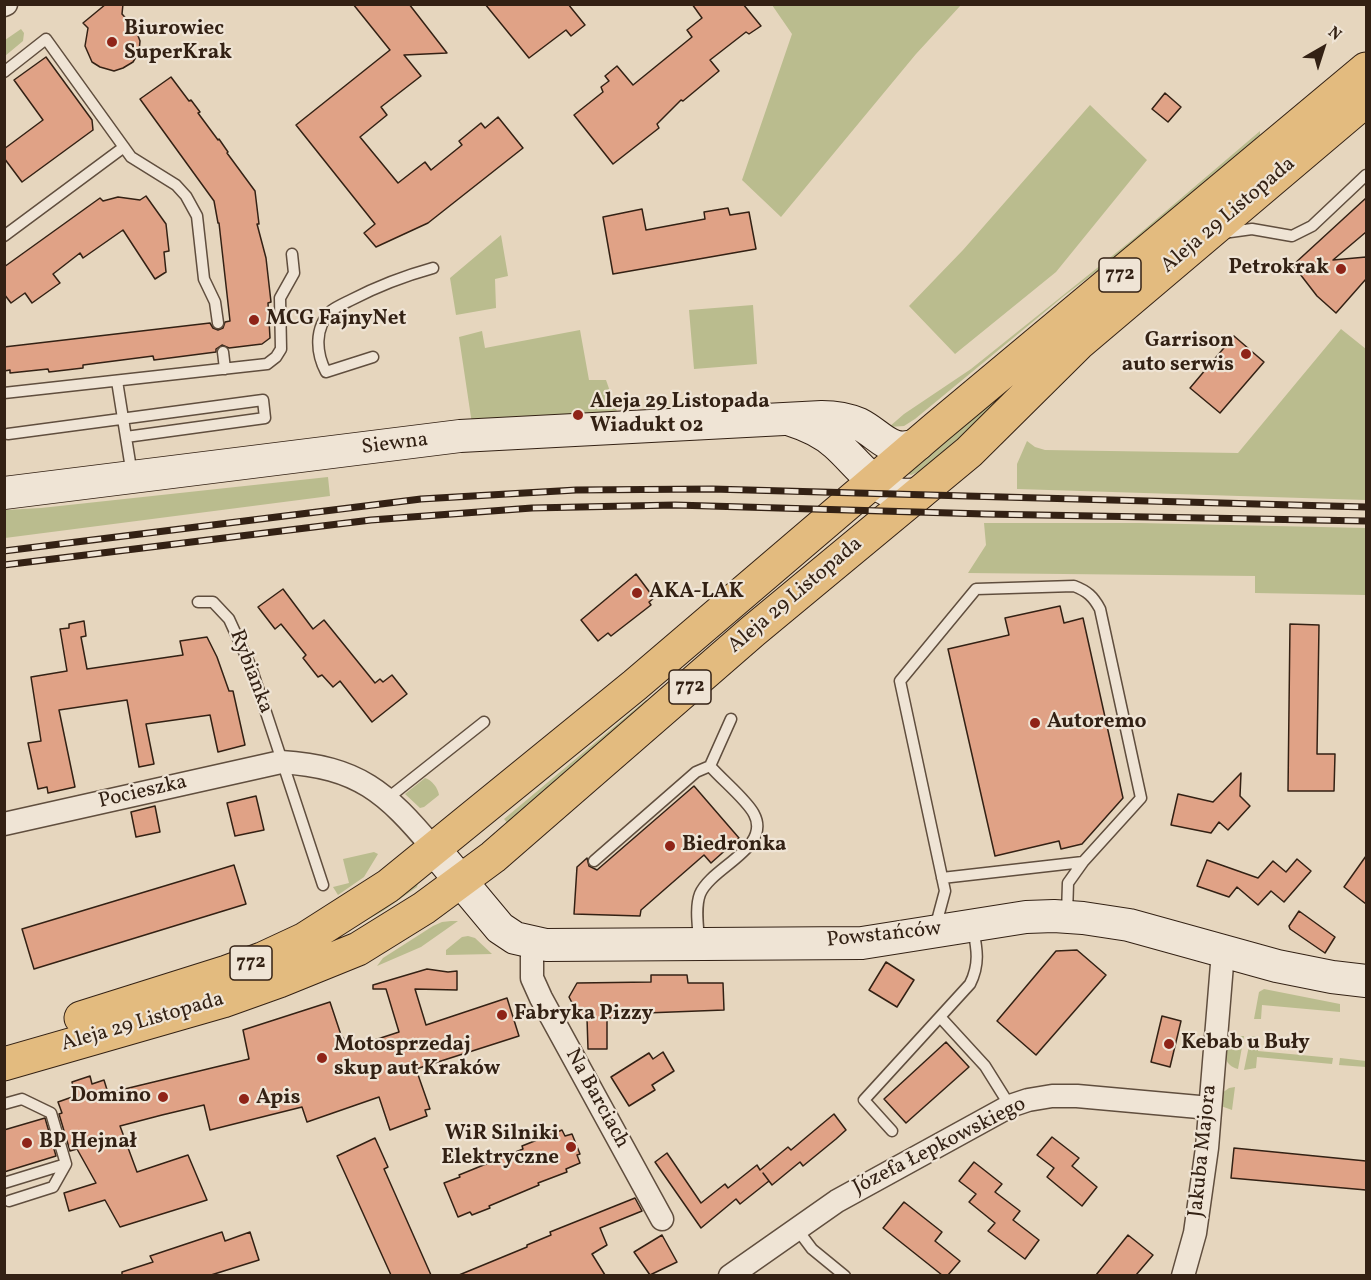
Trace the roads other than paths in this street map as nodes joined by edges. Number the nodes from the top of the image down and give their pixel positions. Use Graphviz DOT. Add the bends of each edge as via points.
graph roads {
  1 [pos="1366,69"];
  2 [pos="4,72"];
  3 [pos="1366,100"];
  4 [pos="124,147"];
  5 [pos="1366,175"];
  6 [pos="4,236"];
  7 [pos="1204,236"];
  8 [pos="292,254"];
  9 [pos="433,268"];
  10 [pos="218,322"];
  11 [pos="223,352"];
  12 [pos="373,357"];
  13 [pos="225,369"];
  14 [pos="117,381"];
  15 [pos="4,393"];
  16 [pos="123,419"];
  17 [pos="787,419"];
  18 [pos="8,434"];
  19 [pos="126,437"];
  20 [pos="899,470"];
  21 [pos="133,478"];
  22 [pos="4,493"];
  23 [pos="198,602"];
  24 [pos="731,719"];
  25 [pos="484,722"];
  26 [pos="281,762"];
  27 [pos="710,766"];
  28 [pos="388,798"];
  29 [pos="4,824"];
  30 [pos="434,849"];
  31 [pos="594,861"];
  32 [pos="1083,862"];
  33 [pos="942,878"];
  34 [pos="460,882"];
  35 [pos="322,885"];
  36 [pos="1066,917"];
  37 [pos="972,925"];
  38 [pos="940,930"];
  39 [pos="532,943"];
  40 [pos="699,943"];
  41 [pos="1223,952"];
  42 [pos="1366,981"];
  43 [pos="941,1018"];
  44 [pos="7,1061"];
  45 [pos="4,1104"];
  46 [pos="1010,1106"];
  47 [pos="1210,1108"];
  48 [pos="892,1131"];
  49 [pos="66,1164"];
  50 [pos="4,1183"];
  51 [pos="9,1201"];
  52 [pos="662,1219"];
  53 [pos="797,1229"];
  54 [pos="730,1275"];
  55 [pos="845,1275"];
  56 [pos="1183,1275"];
  1 -- 20 [label="main road, Aleja 29 Listopada / 772"];
  2 -- 4 [label="lane" via="46,39"];
  3 -- 7 [label="main road, Aleja 29 Listopada / 772"];
  4 -- 6 [label="lane"];
  4 -- 10 [label="lane" via="131,157 176,185 197,216 204,279 215,302"];
  5 -- 7 [label="lane" via="1312,226 1292,236 1252,229"];
  7 -- 20 [label="main road, Aleja 29 Listopada / 772" via="1077,344 969,452"];
  8 -- 13 [label="lane" via="294,273 280,298 281,349 267,364"];
  9 -- 12 [label="lane" via="396,278 331,311 320,328 318,347 326,372"];
  11 -- 13 [label="lane"];
  13 -- 14 [label="lane"];
  14 -- 15 [label="lane"];
  14 -- 16 [label="lane"];
  16 -- 18 [label="lane"];
  16 -- 19 [label="lane"];
  16 -- 19 [label="lane" via="263,400 265,418"];
  17 -- 20 [label="street, Siewna"];
  17 -- 20 [label="street, Siewna" via="845,419 867,429"];
  17 -- 21 [label="street, Siewna" via="460,436"];
  19 -- 21 [label="lane"];
  20 -- 30 [label="main road, Aleja 29 Listopada / 772"];
  20 -- 34 [label="main road, Aleja 29 Listopada / 772" via="880,526"];
  21 -- 22 [label="street, Siewna"];
  23 -- 26 [label="lane, Rybianka" via="213,602 229,619 252,667"];
  24 -- 27 [label="lane"];
  25 -- 28 [label="lane"];
  26 -- 28 [label="street" via="303,763 346,774"];
  26 -- 29 [label="street, Pocieszka"];
  26 -- 35 [label="lane, Rybianka"];
  27 -- 31 [label="lane" via="696,772"];
  27 -- 40 [label="lane" via="754,815 757,831 752,843 700,893"];
  28 -- 30 [label="street"];
  30 -- 34 [label="street, Powstańców"];
  30 -- 44 [label="main road, Aleja 29 Listopada / 772" via="388,886 305,939"];
  32 -- 33 [label="lane"];
  32 -- 33 [label="lane" via="1141,798 1100,609 1087,591 1074,586 976,589 900,681"];
  32 -- 36 [label="lane" via="1068,883"];
  33 -- 38 [label="lane" via="945,891 938,917"];
  34 -- 39 [label="street, Powstańców" via="500,928"];
  34 -- 44 [label="main road, Aleja 29 Listopada / 772" via="395,927 327,963 223,1001"];
  36 -- 37 [label="street, Powstańców" via="1026,917"];
  36 -- 41 [label="street, Powstańców" via="1129,925"];
  37 -- 38 [label="street, Powstańców"];
  37 -- 43 [label="lane" via="978,958 976,972"];
  38 -- 40 [label="street, Powstańców" via="862,942"];
  39 -- 40 [label="street, Powstańców"];
  39 -- 52 [label="street, Na Barciach" via="532,978 540,999"];
  41 -- 42 [label="street, Powstańców" via="1276,966"];
  41 -- 47 [label="street, Jakuba Majora"];
  43 -- 46 [label="lane" via="984,1066"];
  43 -- 48 [label="lane" via="864,1100"];
  45 -- 49 [label="lane" via="22,1099 51,1113"];
  46 -- 47 [label="street, Józefa Łepkowskiego" via="1060,1096"];
  46 -- 53 [label="street, Józefa Łepkowskiego" via="837,1201"];
  47 -- 56 [label="street, Jakuba Majora" via="1195,1233"];
  49 -- 50 [label="lane"];
  49 -- 51 [label="lane" via="53,1187"];
  53 -- 54 [label="street, Józefa Łepkowskiego"];
  53 -- 55 [label="lane" via="812,1249"];
}
